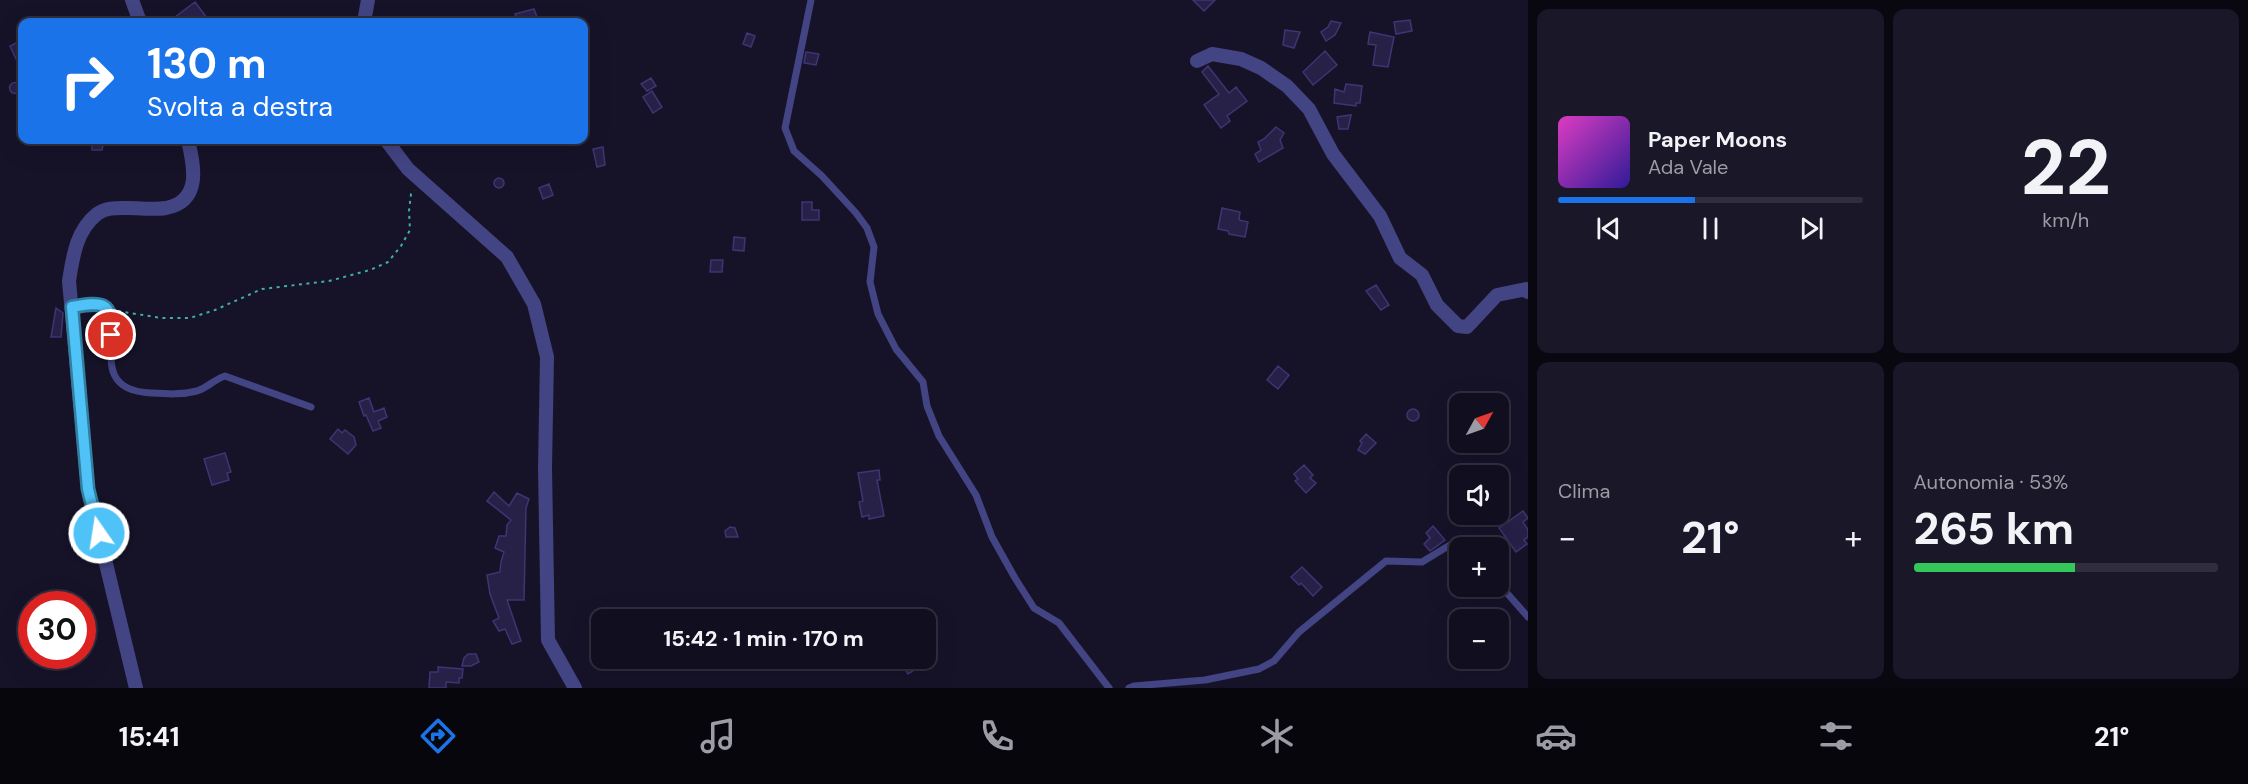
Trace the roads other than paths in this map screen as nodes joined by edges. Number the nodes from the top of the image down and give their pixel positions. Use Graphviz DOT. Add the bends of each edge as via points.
graph roads {
  1 [pos="132,0"];
  2 [pos="368,0"];
  3 [pos="811,0"];
  4 [pos="139,18"];
  5 [pos="365,18"];
  6 [pos="1197,61"];
  7 [pos="189,144"];
  8 [pos="389,144"];
  9 [pos="1528,292"];
  10 [pos="72,307"];
  11 [pos="311,407"];
  12 [pos="1449,546"];
  13 [pos="1509,595"];
  14 [pos="1528,617"];
  15 [pos="136,688"];
  16 [pos="575,688"];
  17 [pos="1109,688"];
  18 [pos="1129,688"];
  1 -- 4 [label="street"];
  2 -- 5 [label="street"];
  3 -- 17 [label="lane" via="784,128 789,141 867,228 874,247 870,282 878,314 896,349 923,382 939,436 976,495 992,537 1015,578 1034,608 1059,623"];
  6 -- 9 [label="street" via="1212,54 1241,59 1287,86 1309,109 1333,154 1380,216 1400,258 1422,275 1437,305 1458,326 1467,327 1497,295 1526,289"];
  7 -- 10 [label="street" via="194,169 191,191 182,201 165,208 113,208 99,213 85,226 75,247 69,281"];
  8 -- 16 [label="street" via="408,169 507,257 534,304 547,357 548,640"];
  10 -- 11 [label="lane" via="93,303 108,309 112,317 110,352 114,374 135,393 179,395 200,390 225,376"];
  10 -- 15 [label="street" via="88,489"];
  12 -- 18 [label="lane" via="1422,562 1386,561 1299,632 1274,661 1259,669 1205,680"];
  13 -- 14 [label="lane"];
}
